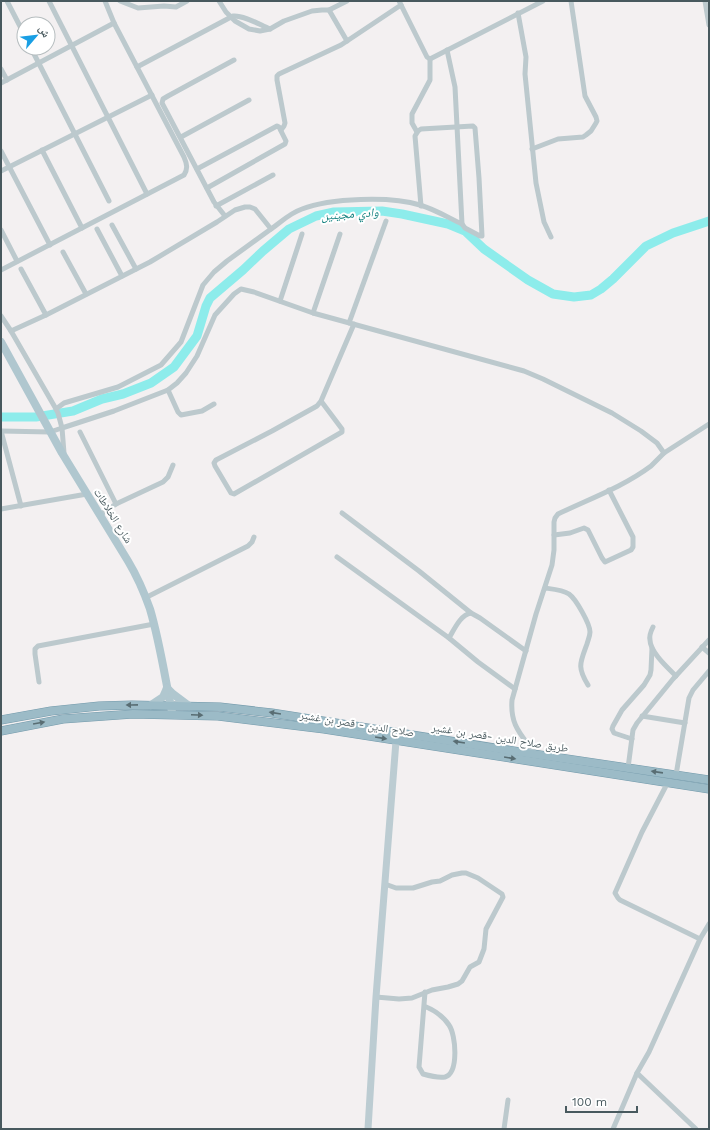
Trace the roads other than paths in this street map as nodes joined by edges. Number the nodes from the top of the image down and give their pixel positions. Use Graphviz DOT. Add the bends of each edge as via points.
graph roads {
  1 [pos="7,1"];
  2 [pos="49,1"];
  3 [pos="105,1"];
  4 [pos="120,1"];
  5 [pos="188,1"];
  6 [pos="219,1"];
  7 [pos="347,1"];
  8 [pos="543,1"];
  9 [pos="571,1"];
  10 [pos="705,1"];
  11 [pos="400,3"];
  12 [pos="329,10"];
  13 [pos="518,14"];
  14 [pos="231,17"];
  15 [pos="16,18"];
  16 [pos="114,23"];
  17 [pos="709,25"];
  18 [pos="347,41"];
  19 [pos="72,46"];
  20 [pos="447,50"];
  21 [pos="35,56"];
  22 [pos="430,59"];
  23 [pos="234,60"];
  24 [pos="39,64"];
  25 [pos="137,67"];
  26 [pos="1,69"];
  27 [pos="7,80"];
  28 [pos="1,83"];
  29 [pos="152,95"];
  30 [pos="249,100"];
  31 [pos="108,117"];
  32 [pos="456,127"];
  33 [pos="281,130"];
  34 [pos="417,132"];
  35 [pos="74,133"];
  36 [pos="181,137"];
  37 [pos="532,149"];
  38 [pos="42,150"];
  39 [pos="1,151"];
  40 [pos="9,167"];
  41 [pos="197,169"];
  42 [pos="1,171"];
  43 [pos="274,175"];
  44 [pos="207,188"];
  45 [pos="146,194"];
  46 [pos="109,201"];
  47 [pos="216,206"];
  48 [pos="421,206"];
  49 [pos="225,216"];
  50 [pos="386,221"];
  51 [pos="462,224"];
  52 [pos="112,225"];
  53 [pos="82,228"];
  54 [pos="97,229"];
  55 [pos="271,229"];
  56 [pos="1,230"];
  57 [pos="302,234"];
  58 [pos="340,234"];
  59 [pos="551,237"];
  60 [pos="50,245"];
  61 [pos="63,252"];
  62 [pos="17,262"];
  63 [pos="21,269"];
  64 [pos="136,269"];
  65 [pos="1,270"];
  66 [pos="122,276"];
  67 [pos="86,294"];
  68 [pos="280,301"];
  69 [pos="314,313"];
  70 [pos="46,315"];
  71 [pos="1,316"];
  72 [pos="348,323"];
  73 [pos="354,324"];
  74 [pos="11,331"];
  75 [pos="1,342"];
  76 [pos="168,390"];
  77 [pos="321,401"];
  78 [pos="214,404"];
  79 [pos="56,409"];
  80 [pos="709,424"];
  81 [pos="62,428"];
  82 [pos="1,431"];
  83 [pos="50,432"];
  84 [pos="80,432"];
  85 [pos="664,453"];
  86 [pos="65,458"];
  87 [pos="173,464"];
  88 [pos="609,490"];
  89 [pos="87,494"];
  90 [pos="116,504"];
  91 [pos="21,506"];
  92 [pos="1,509"];
  93 [pos="342,513"];
  94 [pos="100,515"];
  95 [pos="554,535"];
  96 [pos="254,537"];
  97 [pos="337,556"];
  98 [pos="545,588"];
  99 [pos="145,598"];
  100 [pos="470,613"];
  101 [pos="154,624"];
  102 [pos="653,627"];
  103 [pos="449,638"];
  104 [pos="709,640"];
  105 [pos="702,647"];
  106 [pos="652,648"];
  107 [pos="526,651"];
  108 [pos="709,653"];
  109 [pos="709,671"];
  110 [pos="676,676"];
  111 [pos="39,682"];
  112 [pos="588,685"];
  113 [pos="167,687"];
  114 [pos="515,689"];
  115 [pos="151,705"];
  116 [pos="170,705"];
  117 [pos="189,706"];
  118 [pos="220,707"];
  119 [pos="172,714"];
  120 [pos="218,716"];
  121 [pos="642,716"];
  122 [pos="1,720"];
  123 [pos="685,723"];
  124 [pos="1,731"];
  125 [pos="632,738"];
  126 [pos="396,741"];
  127 [pos="535,754"];
  128 [pos="628,768"];
  129 [pos="676,775"];
  130 [pos="709,780"];
  131 [pos="668,782"];
  132 [pos="709,788"];
  133 [pos="385,884"];
  134 [pos="709,924"];
  135 [pos="700,939"];
  136 [pos="425,992"];
  137 [pos="376,997"];
  138 [pos="424,1006"];
  139 [pos="637,1073"];
  140 [pos="508,1100"];
  141 [pos="368,1129"];
  142 [pos="504,1129"];
  143 [pos="613,1129"];
  144 [pos="696,1129"];
  1 -- 15 [label="street"];
  2 -- 19 [label="street"];
  3 -- 16 [label="street"];
  4 -- 5 [label="street" via="138,8 176,6"];
  6 -- 14 [label="street"];
  7 -- 12 [label="street"];
  8 -- 13 [label="street"];
  9 -- 37 [label="street" via="586,96 597,121 583,137 558,139"];
  10 -- 17 [label="street"];
  11 -- 18 [label="street"];
  11 -- 22 [label="street"];
  12 -- 14 [label="street" via="312,11 260,31 254,31"];
  12 -- 18 [label="street"];
  13 -- 20 [label="street"];
  13 -- 37 [label="street" via="526,57 525,74"];
  14 -- 25 [label="street"];
  16 -- 19 [label="street"];
  16 -- 25 [label="street"];
  18 -- 33 [label="street" via="281,72 278,76 285,123"];
  19 -- 24 [label="street"];
  19 -- 31 [label="street"];
  20 -- 22 [label="street"];
  20 -- 32 [label="street" via="455,87"];
  21 -- 24 [label="street"];
  22 -- 34 [label="street" via="430,80 412,114 412,123"];
  23 -- 36 [label="street" via="163,99 162,102"];
  24 -- 27 [label="street"];
  24 -- 35 [label="street"];
  25 -- 29 [label="street"];
  26 -- 27 [label="street"];
  27 -- 28 [label="street"];
  29 -- 31 [label="street"];
  29 -- 45 [label="street" via="187,167 184,175"];
  30 -- 36 [label="street"];
  31 -- 35 [label="street"];
  31 -- 45 [label="street"];
  32 -- 34 [label="street" via="421,129"];
  32 -- 51 [label="street"];
  32 -- 51 [label="street" via="471,125 475,128 482,236"];
  33 -- 41 [label="street" via="277,126"];
  33 -- 44 [label="street" via="285,144"];
  34 -- 48 [label="street" via="415,136"];
  35 -- 38 [label="street"];
  35 -- 46 [label="street"];
  36 -- 41 [label="street"];
  37 -- 59 [label="street" via="544,222"];
  38 -- 40 [label="street"];
  38 -- 53 [label="street"];
  39 -- 40 [label="street"];
  40 -- 42 [label="street"];
  40 -- 60 [label="street"];
  41 -- 44 [label="street"];
  43 -- 47 [label="street"];
  44 -- 47 [label="street"];
  45 -- 53 [label="street"];
  47 -- 49 [label="street"];
  48 -- 51 [label="street"];
  48 -- 55 [label="street" via="384,200 324,203 302,209"];
  49 -- 55 [label="street" via="235,210 250,207 259,213"];
  49 -- 64 [label="street"];
  50 -- 72 [label="street"];
  52 -- 64 [label="street"];
  53 -- 60 [label="street"];
  54 -- 66 [label="street"];
  55 -- 79 [label="street" via="227,261 203,285 181,342 161,365 118,387 64,403"];
  56 -- 62 [label="street"];
  57 -- 68 [label="street"];
  58 -- 69 [label="street"];
  60 -- 62 [label="street"];
  61 -- 67 [label="street"];
  62 -- 65 [label="street"];
  63 -- 70 [label="street"];
  64 -- 66 [label="street"];
  66 -- 67 [label="street"];
  67 -- 70 [label="street"];
  68 -- 69 [label="street"];
  68 -- 76 [label="street" via="245,289 239,290 215,315 197,356 186,373"];
  69 -- 72 [label="street"];
  70 -- 74 [label="street"];
  71 -- 74 [label="street"];
  72 -- 73 [label="street"];
  73 -- 77 [label="street"];
  73 -- 85 [label="street" via="524,371 612,413 642,431 657,443"];
  74 -- 79 [label="street"];
  75 -- 83 [label="main road, شارع الخلاطات"];
  76 -- 78 [label="street" via="181,415 202,411"];
  76 -- 81 [label="street"];
  77 -- 77 [label="street" via="316,407 214,462 231,493 234,494 342,432"];
  79 -- 81 [label="street"];
  80 -- 85 [label="street"];
  81 -- 83 [label="street"];
  81 -- 86 [label="street"];
  82 -- 83 [label="street"];
  82 -- 91 [label="street"];
  83 -- 86 [label="main road, شارع الخلاطات"];
  84 -- 90 [label="street"];
  85 -- 88 [label="street" via="644,470"];
  86 -- 89 [label="main road, شارع الخلاطات"];
  87 -- 90 [label="street" via="163,482"];
  88 -- 95 [label="street" via="558,514 554,522"];
  88 -- 95 [label="street" via="633,537 631,550 606,562 588,530 584,528"];
  89 -- 91 [label="street"];
  89 -- 94 [label="main road, شارع الخلاطات"];
  90 -- 94 [label="street"];
  91 -- 92 [label="street"];
  93 -- 100 [label="street"];
  94 -- 99 [label="main road, شارع الخلاطات" via="137,577"];
  95 -- 98 [label="street" via="553,558"];
  96 -- 99 [label="street" via="248,546"];
  97 -- 103 [label="street"];
  98 -- 107 [label="street"];
  98 -- 112 [label="street" via="568,593 588,622 589,637 580,666"];
  99 -- 101 [label="main road, شارع الخلاطات"];
  100 -- 103 [label="street" via="458,623"];
  100 -- 107 [label="street"];
  101 -- 111 [label="street" via="38,646 35,654"];
  101 -- 113 [label="main road, شارع الخلاطات"];
  102 -- 106 [label="street" via="650,640"];
  103 -- 114 [label="street"];
  104 -- 105 [label="street"];
  105 -- 108 [label="street"];
  105 -- 110 [label="street"];
  106 -- 110 [label="street"];
  106 -- 125 [label="street" via="650,675 622,710 612,729"];
  107 -- 114 [label="street"];
  109 -- 123 [label="street" via="693,690"];
  110 -- 121 [label="street"];
  113 -- 115 [label="main road" via="163,697"];
  113 -- 116 [label="main road, شارع الخلاطات"];
  113 -- 117 [label="main road"];
  114 -- 127 [label="street" via="512,700 513,720"];
  115 -- 116 [label="highway, طريق صلاح الدين -قصر بن غشير"];
  115 -- 122 [label="highway, طريق صلاح الدين -قصر بن غشير, one-way" via="72,708"];
  116 -- 117 [label="highway, طريق صلاح الدين -قصر بن غشير"];
  116 -- 119 [label="main road, شارع الخلاطات"];
  117 -- 118 [label="highway, طريق صلاح الدين -قصر بن غشير"];
  118 -- 120 [label="highway"];
  127 -- 118 [label="highway, طريق صلاح الدين -قصر بن غشير, one-way"];
  119 -- 120 [label="highway, صلاح الدين - قصر بن غشير, one-way"];
  124 -- 119 [label="highway, صلاح الدين - قصر بن غشير, one-way" via="63,719"];
  120 -- 126 [label="highway, صلاح الدين - قصر بن غشير, one-way"];
  121 -- 123 [label="street"];
  121 -- 125 [label="street"];
  123 -- 129 [label="street"];
  125 -- 128 [label="street"];
  126 -- 131 [label="highway, صلاح الدين - قصر بن غشير, one-way"];
  126 -- 133 [label="main road"];
  127 -- 128 [label="highway, طريق صلاح الدين -قصر بن غشير"];
  129 -- 128 [label="highway, طريق صلاح الدين -قصر بن غشير, one-way"];
  129 -- 130 [label="highway, طريق صلاح الدين -قصر بن غشير"];
  131 -- 132 [label="highway, صلاح الدين - قصر بن غشير"];
  131 -- 135 [label="street" via="615,893 620,900"];
  133 -- 136 [label="street" via="396,888 414,888 466,873 478,878 504,897 486,928 484,949 479,962 470,967 458,984"];
  133 -- 137 [label="main road"];
  134 -- 135 [label="street"];
  135 -- 139 [label="street"];
  136 -- 137 [label="street" via="408,999"];
  136 -- 138 [label="street"];
  137 -- 141 [label="main road"];
  138 -- 138 [label="street" via="419,1067 423,1074 446,1076 452,1070 455,1040 450,1026 434,1011"];
  139 -- 143 [label="street"];
  139 -- 144 [label="street"];
  140 -- 142 [label="street"];
}
